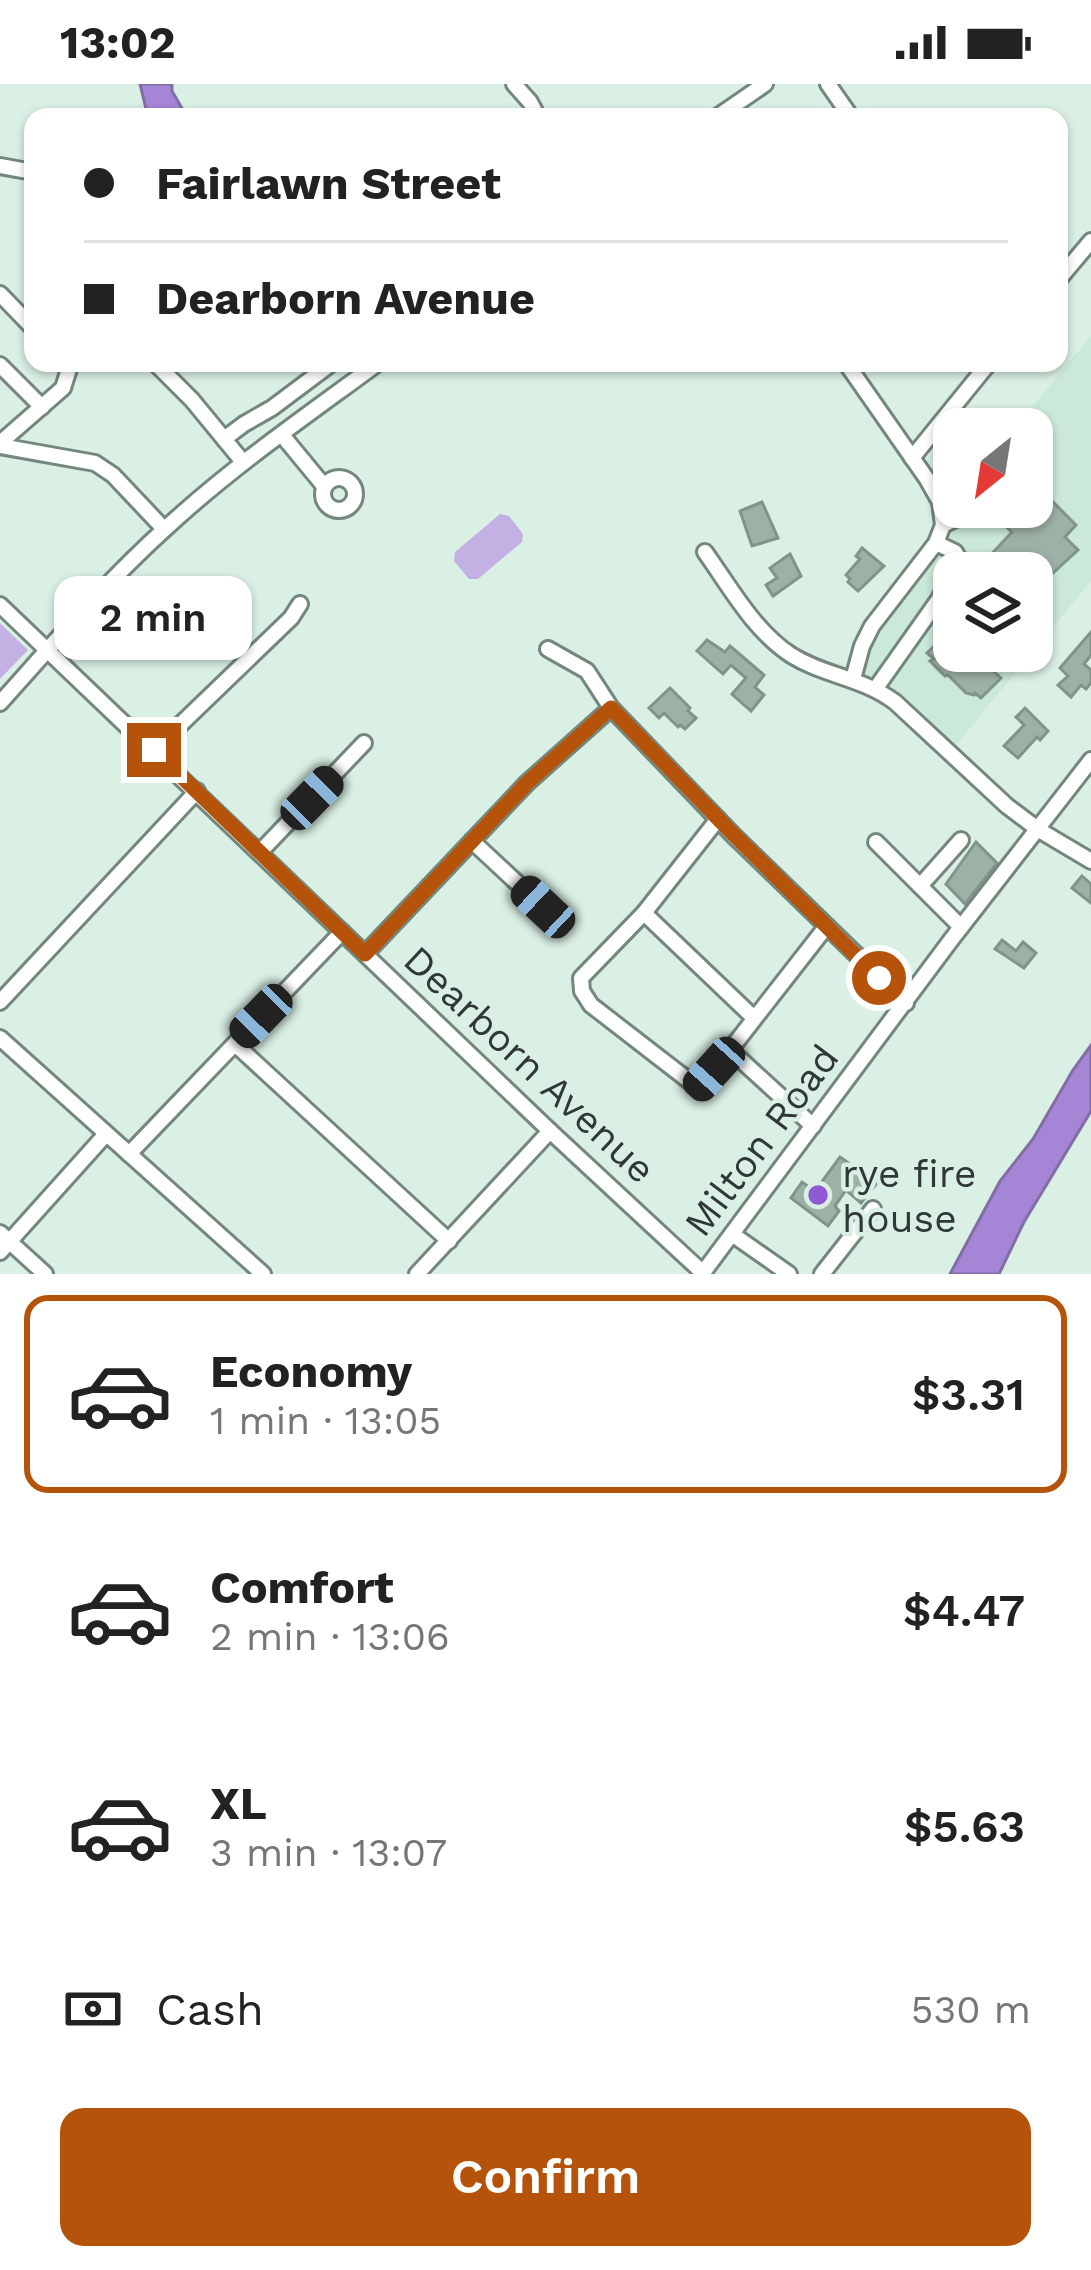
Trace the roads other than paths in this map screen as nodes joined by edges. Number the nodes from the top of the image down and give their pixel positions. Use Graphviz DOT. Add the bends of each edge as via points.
graph roads {
  1 [pos="765,84"];
  2 [pos="730,108"];
  3 [pos="1091,241"];
  4 [pos="1068,268"];
  5 [pos="0,294"];
  6 [pos="24,319"];
  7 [pos="0,365"];
  8 [pos="69,372"];
  9 [pos="163,372"];
  10 [pos="319,372"];
  11 [pos="366,372"];
  12 [pos="852,372"];
  13 [pos="982,372"];
  14 [pos="42,406"];
  15 [pos="282,435"];
  16 [pos="224,439"];
  17 [pos="0,445"];
  18 [pos="913,458"];
  19 [pos="243,462"];
  20 [pos="324,486"];
  21 [pos="933,491"];
  22 [pos="942,528"];
  23 [pos="164,529"];
  24 [pos="936,543"];
  25 [pos="705,552"];
  26 [pos="300,604"];
  27 [pos="0,605"];
  28 [pos="48,650"];
  29 [pos="548,650"];
  30 [pos="853,679"];
  31 [pos="876,688"];
  32 [pos="0,703"];
  33 [pos="611,708"];
  34 [pos="364,743"];
  35 [pos="154,750"];
  36 [pos="1091,760"];
  37 [pos="197,791"];
  38 [pos="718,819"];
  39 [pos="1039,830"];
  40 [pos="961,840"];
  41 [pos="472,841"];
  42 [pos="875,842"];
  43 [pos="260,852"];
  44 [pos="1091,861"];
  45 [pos="920,886"];
  46 [pos="543,907"];
  47 [pos="644,913"];
  48 [pos="826,927"];
  49 [pos="961,927"];
  50 [pos="342,932"];
  51 [pos="365,954"];
  52 [pos="0,1002"];
  53 [pos="905,1003"];
  54 [pos="754,1018"];
  55 [pos="0,1039"];
  56 [pos="235,1044"];
  57 [pos="730,1050"];
  58 [pos="813,1126"];
  59 [pos="550,1131"];
  60 [pos="106,1134"];
  61 [pos="129,1154"];
  62 [pos="873,1209"];
  63 [pos="732,1234"];
  64 [pos="449,1241"];
  65 [pos="3,1242"];
  66 [pos="702,1273"];
  67 [pos="45,1274"];
  68 [pos="263,1274"];
  69 [pos="417,1274"];
  70 [pos="789,1274"];
  71 [pos="822,1274"];
  1 -- 2 [label="street"];
  3 -- 4 [label="street"];
  5 -- 6 [label="street"];
  7 -- 14 [label="street"];
  8 -- 14 [label="street"];
  9 -- 16 [label="street"];
  10 -- 16 [label="street"];
  11 -- 15 [label="street"];
  12 -- 18 [label="street"];
  13 -- 18 [label="street"];
  14 -- 17 [label="street"];
  15 -- 19 [label="street"];
  15 -- 20 [label="street"];
  16 -- 19 [label="street"];
  17 -- 23 [label="street" via="95,463"];
  18 -- 21 [label="street"];
  19 -- 23 [label="street"];
  22 -- 24 [label="street"];
  23 -- 28 [label="street"];
  24 -- 30 [label="street" via="872,626"];
  24 -- 31 [label="street" via="955,552 955,570"];
  25 -- 30 [label="street" via="778,645"];
  26 -- 35 [label="street"];
  27 -- 28 [label="street, Dearborn Avenue"];
  28 -- 32 [label="street"];
  28 -- 35 [label="street, Dearborn Avenue"];
  29 -- 33 [label="street" via="587,671"];
  30 -- 31 [label="street"];
  31 -- 39 [label="street"];
  33 -- 38 [label="street"];
  33 -- 41 [label="street"];
  34 -- 43 [label="street"];
  35 -- 37 [label="street, Dearborn Avenue"];
  36 -- 39 [label="street, Milton Road"];
  37 -- 43 [label="street, Dearborn Avenue"];
  37 -- 52 [label="street"];
  38 -- 47 [label="street"];
  38 -- 48 [label="street"];
  39 -- 44 [label="street"];
  39 -- 49 [label="street, Milton Road"];
  40 -- 45 [label="street"];
  41 -- 46 [label="street"];
  41 -- 51 [label="street"];
  42 -- 45 [label="street"];
  43 -- 50 [label="street, Dearborn Avenue"];
  45 -- 49 [label="street"];
  47 -- 54 [label="street"];
  47 -- 57 [label="street" via="581,978 586,998 693,1087"];
  48 -- 53 [label="street"];
  48 -- 54 [label="street"];
  49 -- 53 [label="street, Milton Road"];
  50 -- 51 [label="street, Dearborn Avenue"];
  50 -- 56 [label="street"];
  51 -- 59 [label="street, Dearborn Avenue"];
  53 -- 58 [label="street, Milton Road"];
  54 -- 57 [label="street"];
  55 -- 60 [label="street"];
  56 -- 61 [label="street"];
  56 -- 64 [label="street"];
  57 -- 58 [label="street"];
  58 -- 63 [label="street, Milton Road"];
  59 -- 64 [label="street"];
  59 -- 66 [label="street, Dearborn Avenue"];
  60 -- 61 [label="street"];
  60 -- 65 [label="street"];
  61 -- 68 [label="street"];
  62 -- 71 [label="street"];
  63 -- 66 [label="street, Milton Road"];
  63 -- 70 [label="street"];
  64 -- 69 [label="street"];
  65 -- 67 [label="street"];
}
